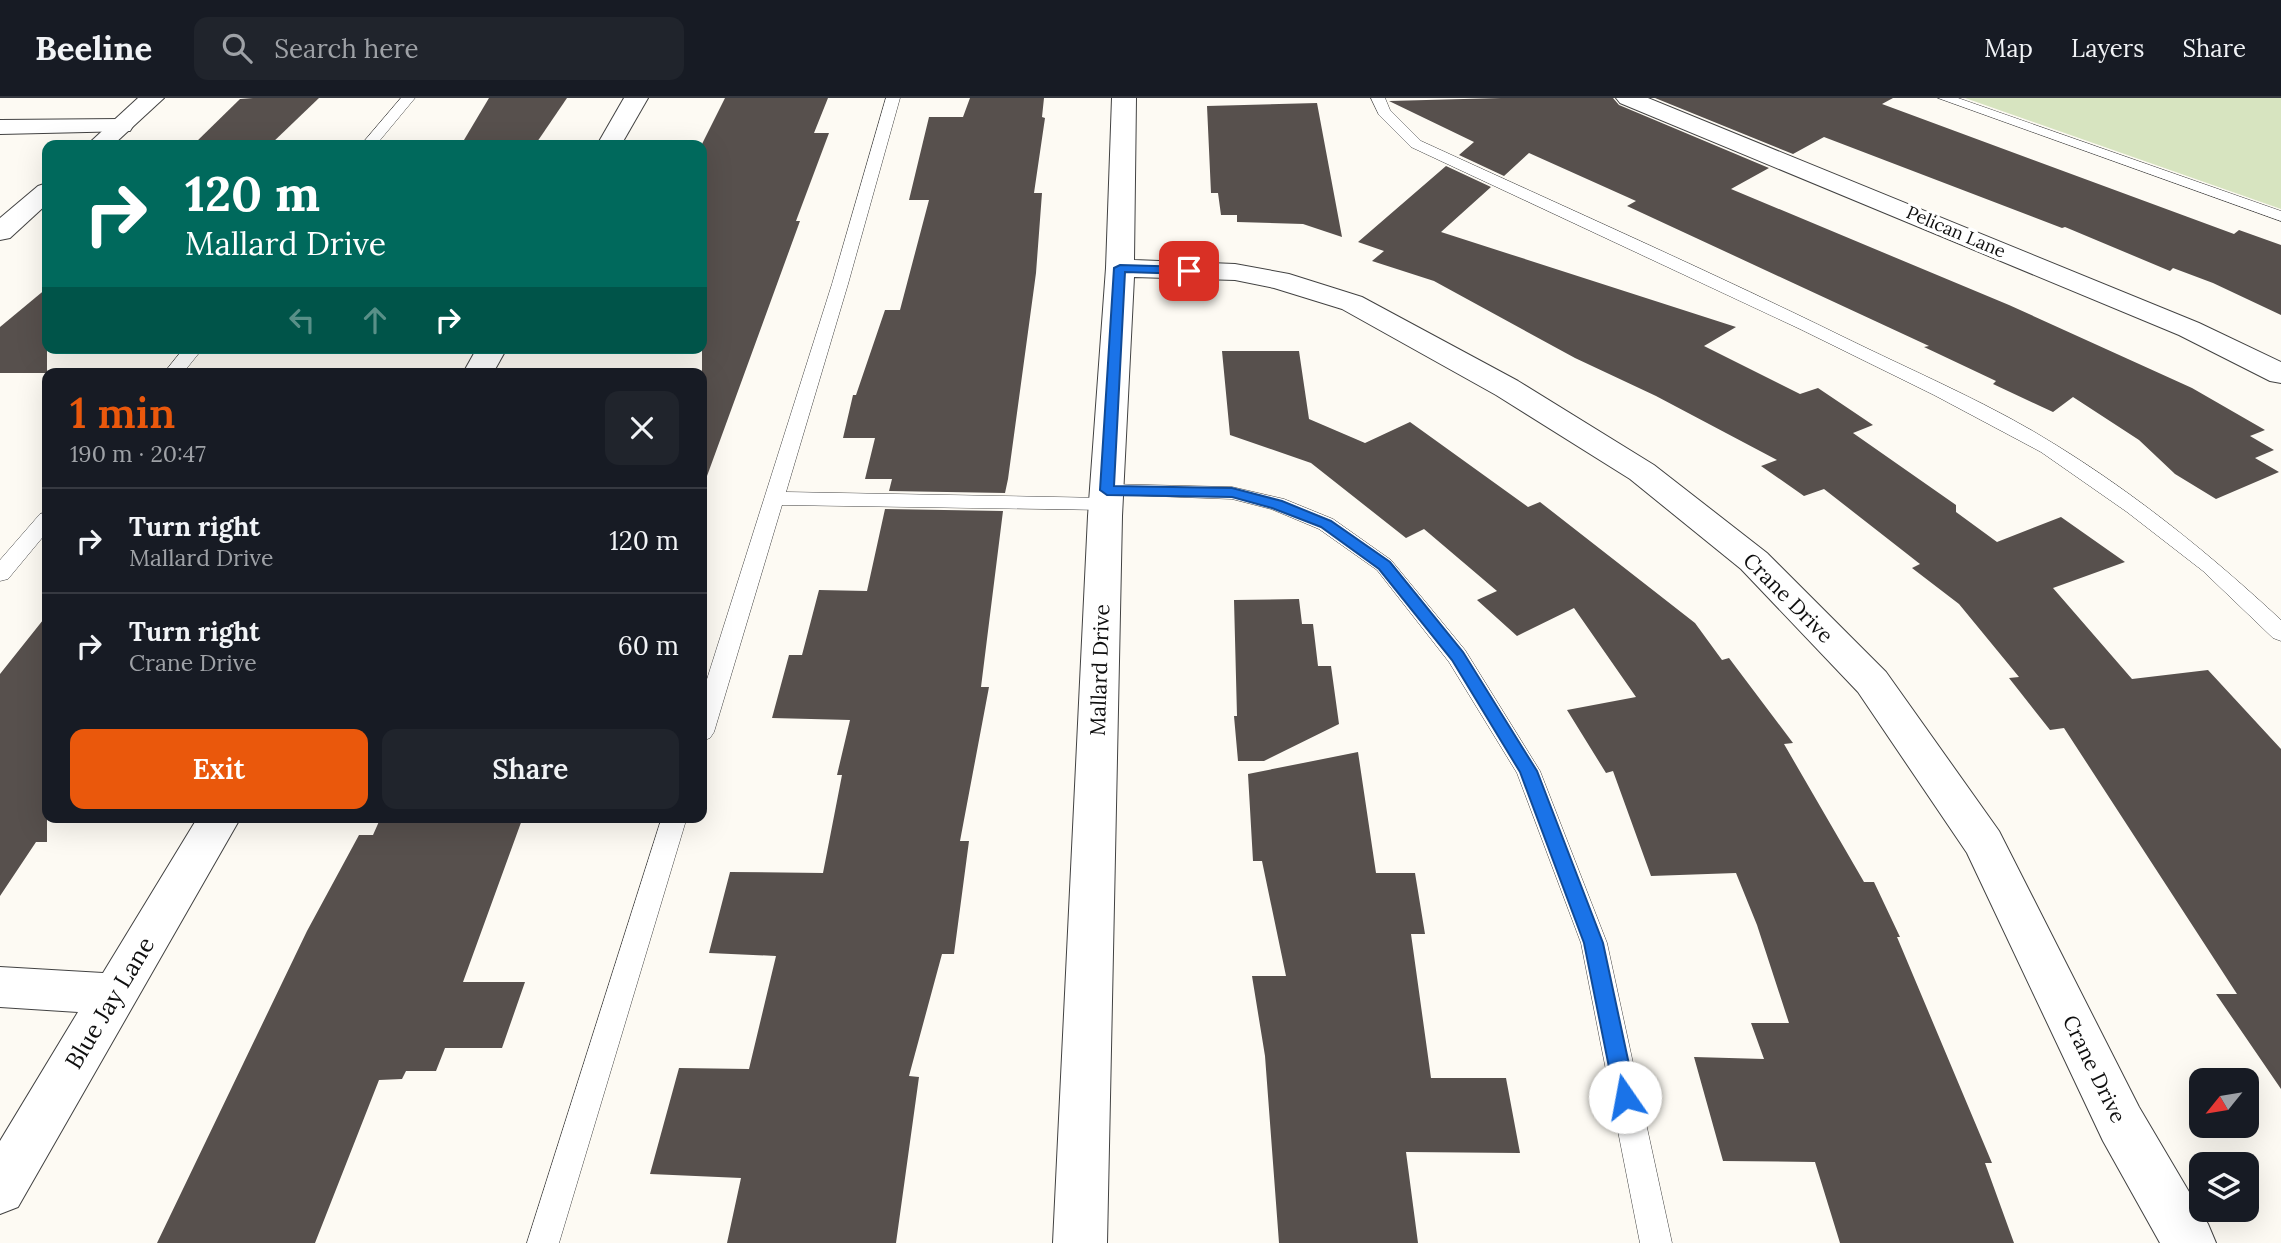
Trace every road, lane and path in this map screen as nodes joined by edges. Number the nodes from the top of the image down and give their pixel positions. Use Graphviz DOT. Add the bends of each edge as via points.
graph roads {
  1 [pos="152,98"];
  2 [pos="408,98"];
  3 [pos="636,98"];
  4 [pos="893,98"];
  5 [pos="1124,98"];
  6 [pos="1378,98"];
  7 [pos="1628,98"];
  8 [pos="1945,98"];
  9 [pos="121,126"];
  10 [pos="0,127"];
  11 [pos="105,140"];
  12 [pos="372,140"];
  13 [pos="612,140"];
  14 [pos="42,195"];
  15 [pos="2281,216"];
  16 [pos="0,232"];
  17 [pos="1120,268"];
  18 [pos="189,354"];
  19 [pos="177,368"];
  20 [pos="2281,374"];
  21 [pos="1106,497"];
  22 [pos="774,498"];
  23 [pos="42,525"];
  24 [pos="0,574"];
  25 [pos="2281,633"];
  26 [pos="707,716"];
  27 [pos="216,823"];
  28 [pos="673,823"];
  29 [pos="0,987"];
  30 [pos="115,994"];
  31 [pos="0,1189"];
  32 [pos="543,1243"];
  33 [pos="1080,1243"];
  34 [pos="1656,1243"];
  35 [pos="2189,1243"];
  1 -- 9 [label="street"];
  2 -- 12 [label="lane"];
  3 -- 13 [label="street"];
  4 -- 22 [label="lane"];
  5 -- 17 [label="street, Mallard Drive"];
  6 -- 25 [label="lane" via="1384,112 1416,144 1806,325 2048,448 2210,566"];
  7 -- 20 [label="street, Pelican Lane" via="2189,329"];
  8 -- 15 [label="lane"];
  9 -- 10 [label="street"];
  9 -- 11 [label="street"];
  14 -- 16 [label="street"];
  17 -- 21 [label="street, Mallard Drive"];
  17 -- 35 [label="street, Crane Drive" via="1235,272 1279,280 1352,303 1507,388 1642,472 1754,561 1872,682 1984,843 2121,1124"];
  18 -- 19 [label="lane"];
  21 -- 22 [label="lane"];
  21 -- 33 [label="street, Mallard Drive"];
  21 -- 34 [label="lane" via="1232,493 1326,524 1384,565 1457,656 1528,771 1594,943"];
  22 -- 26 [label="lane"];
  23 -- 24 [label="lane"];
  27 -- 30 [label="street, Blue Jay Lane"];
  28 -- 32 [label="lane"];
  29 -- 30 [label="street"];
  30 -- 31 [label="street, Blue Jay Lane"];
}
